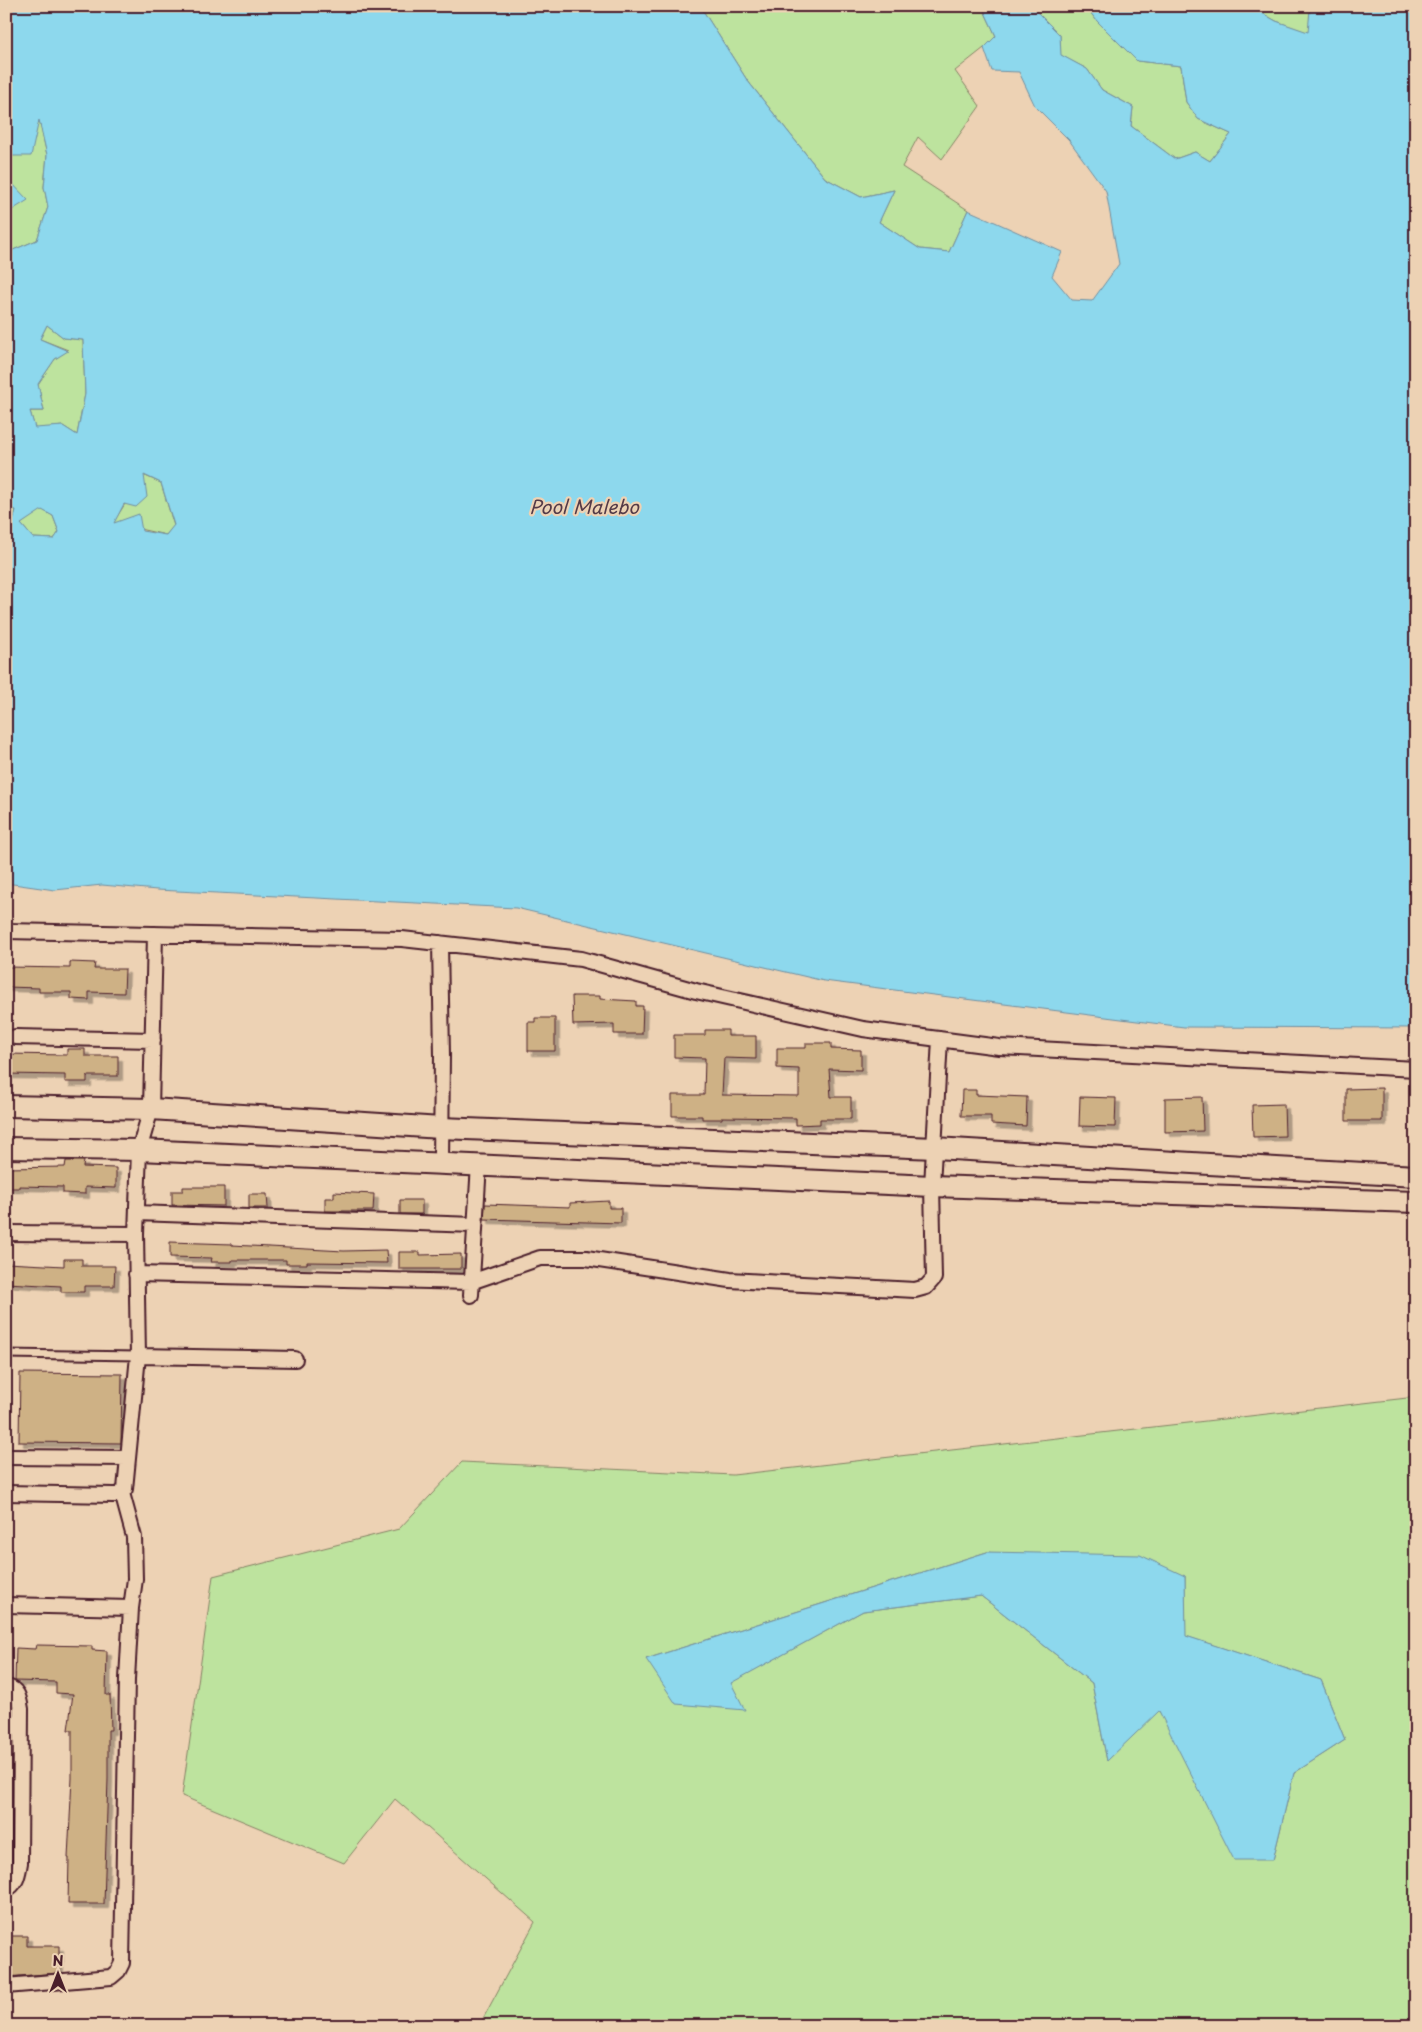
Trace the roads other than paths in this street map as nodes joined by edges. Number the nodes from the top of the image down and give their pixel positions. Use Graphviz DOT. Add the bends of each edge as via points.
graph roads {
  1 [pos="6,932"];
  2 [pos="155,934"];
  3 [pos="440,943"];
  4 [pos="14,1037"];
  5 [pos="940,1039"];
  6 [pos="153,1040"];
  7 [pos="1416,1069"];
  8 [pos="6,1106"];
  9 [pos="151,1109"];
  10 [pos="441,1128"];
  11 [pos="6,1148"];
  12 [pos="935,1148"];
  13 [pos="139,1150"];
  14 [pos="441,1162"];
  15 [pos="479,1164"];
  16 [pos="1416,1176"];
  17 [pos="932,1186"];
  18 [pos="1416,1202"];
  19 [pos="137,1214"];
  20 [pos="475,1225"];
  21 [pos="6,1233"];
  22 [pos="136,1234"];
  23 [pos="136,1274"];
  24 [pos="471,1289"];
  25 [pos="6,1354"];
  26 [pos="138,1356"];
  27 [pos="296,1359"];
  28 [pos="6,1457"];
  29 [pos="128,1458"];
  30 [pos="6,1493"];
  31 [pos="122,1493"];
  32 [pos="6,1605"];
  33 [pos="131,1608"];
  34 [pos="6,1687"];
  35 [pos="6,1889"];
  36 [pos="6,1986"];
  1 -- 2 [label="street"];
  2 -- 3 [label="street" via="402,939"];
  2 -- 6 [label="street"];
  3 -- 5 [label="street" via="581,958 696,991 863,1029"];
  3 -- 10 [label="street"];
  4 -- 6 [label="street"];
  5 -- 7 [label="street" via="999,1047"];
  5 -- 12 [label="street"];
  6 -- 9 [label="street"];
  8 -- 9 [label="street"];
  9 -- 10 [label="street"];
  9 -- 13 [label="street"];
  10 -- 12 [label="street"];
  10 -- 14 [label="street"];
  11 -- 13 [label="street"];
  12 -- 16 [label="street"];
  12 -- 17 [label="street"];
  13 -- 14 [label="street"];
  13 -- 19 [label="street"];
  14 -- 15 [label="street"];
  15 -- 17 [label="street"];
  15 -- 20 [label="street"];
  17 -- 18 [label="street"];
  17 -- 24 [label="street" via="934,1278 926,1287 915,1290 730,1280 586,1258 540,1258"];
  19 -- 20 [label="street"];
  19 -- 22 [label="street"];
  20 -- 24 [label="street"];
  21 -- 22 [label="street"];
  22 -- 23 [label="street"];
  23 -- 24 [label="street"];
  23 -- 26 [label="street"];
  25 -- 26 [label="lane"];
  26 -- 27 [label="street"];
  26 -- 29 [label="street"];
  28 -- 29 [label="street"];
  29 -- 31 [label="street"];
  30 -- 31 [label="street"];
  31 -- 33 [label="street" via="134,1537 135,1579"];
  32 -- 33 [label="street"];
  33 -- 36 [label="street" via="122,1963 111,1977"];
  34 -- 35 [label="street" via="18,1695 21,1708 20,1863 17,1878"];
}
